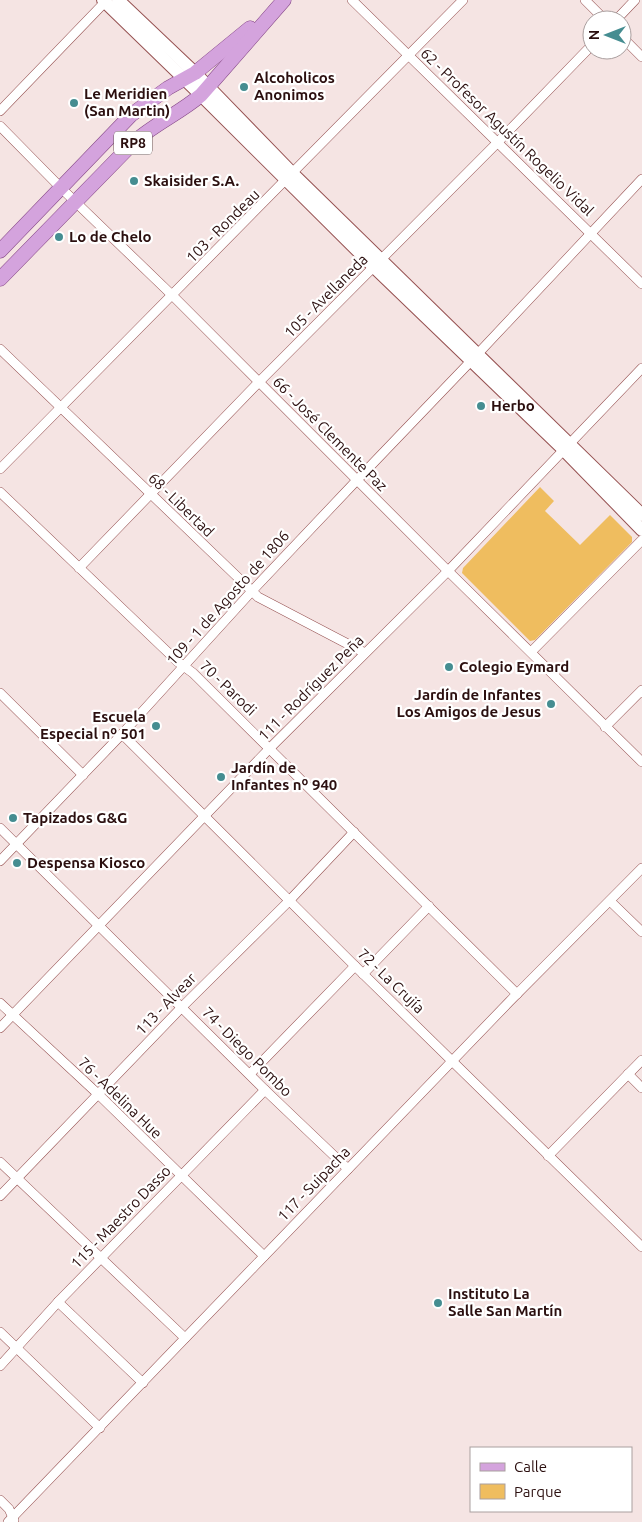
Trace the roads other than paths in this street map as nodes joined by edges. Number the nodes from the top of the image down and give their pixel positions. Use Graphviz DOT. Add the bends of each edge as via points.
graph roads {
  1 [pos="118,0"];
  2 [pos="283,0"];
  3 [pos="352,0"];
  4 [pos="463,0"];
  5 [pos="585,0"];
  6 [pos="636,0"];
  7 [pos="105,1"];
  8 [pos="595,10"];
  9 [pos="626,10"];
  10 [pos="632,47"];
  11 [pos="582,54"];
  12 [pos="409,56"];
  13 [pos="642,57"];
  14 [pos="189,76"];
  15 [pos="205,91"];
  16 [pos="0,111"];
  17 [pos="0,126"];
  18 [pos="497,143"];
  19 [pos="290,177"];
  20 [pos="642,179"];
  21 [pos="60,187"];
  22 [pos="75,202"];
  23 [pos="592,233"];
  24 [pos="0,250"];
  25 [pos="378,264"];
  26 [pos="0,279"];
  27 [pos="642,284"];
  28 [pos="172,296"];
  29 [pos="0,349"];
  30 [pos="474,357"];
  31 [pos="642,368"];
  32 [pos="258,383"];
  33 [pos="61,407"];
  34 [pos="566,446"];
  35 [pos="0,469"];
  36 [pos="357,480"];
  37 [pos="0,492"];
  38 [pos="150,495"];
  39 [pos="642,516"];
  40 [pos="642,530"];
  41 [pos="642,540"];
  42 [pos="79,568"];
  43 [pos="448,571"];
  44 [pos="252,591"];
  45 [pos="531,652"];
  46 [pos="365,653"];
  47 [pos="184,666"];
  48 [pos="642,690"];
  49 [pos="0,693"];
  50 [pos="605,727"];
  51 [pos="122,734"];
  52 [pos="270,748"];
  53 [pos="640,757"];
  54 [pos="83,775"];
  55 [pos="204,817"];
  56 [pos="0,828"];
  57 [pos="354,832"];
  58 [pos="17,844"];
  59 [pos="0,861"];
  60 [pos="642,868"];
  61 [pos="289,901"];
  62 [pos="610,901"];
  63 [pos="429,906"];
  64 [pos="99,925"];
  65 [pos="642,932"];
  66 [pos="355,966"];
  67 [pos="363,974"];
  68 [pos="518,994"];
  69 [pos="0,1003"];
  70 [pos="182,1007"];
  71 [pos="12,1015"];
  72 [pos="0,1028"];
  73 [pos="642,1060"];
  74 [pos="453,1062"];
  75 [pos="250,1074"];
  76 [pos="628,1074"];
  77 [pos="642,1088"];
  78 [pos="265,1090"];
  79 [pos="98,1094"];
  80 [pos="548,1156"];
  81 [pos="0,1162"];
  82 [pos="348,1169"];
  83 [pos="180,1176"];
  84 [pos="17,1178"];
  85 [pos="0,1196"];
  86 [pos="640,1242"];
  87 [pos="264,1256"];
  88 [pos="100,1258"];
  89 [pos="58,1302"];
  90 [pos="0,1332"];
  91 [pos="185,1338"];
  92 [pos="16,1348"];
  93 [pos="0,1366"];
  94 [pos="143,1383"];
  95 [pos="100,1428"];
  96 [pos="0,1500"];
  97 [pos="12,1520"];
  1 -- 14 [label="main road"];
  2 -- 14 [label="main road, RP8"];
  2 -- 15 [label="main road, RP8"];
  3 -- 12 [label="street, 62 - Profesor Agustín Rogelio Vidal"];
  4 -- 12 [label="street, 103 - Rondeau"];
  5 -- 8 [label="street"];
  6 -- 9 [label="street"];
  7 -- 14 [label="main road"];
  7 -- 16 [label="street"];
  10 -- 13 [label="street"];
  11 -- 18 [label="street, 105 - Avellaneda"];
  12 -- 18 [label="street, 62 - Profesor Agustín Rogelio Vidal"];
  12 -- 19 [label="street, 103 - Rondeau"];
  14 -- 15 [label="main road"];
  14 -- 21 [label="main road, RP8" via="131,115"];
  15 -- 19 [label="main road"];
  15 -- 22 [label="main road, RP8" via="141,136"];
  17 -- 21 [label="street, 66 - José Clemente Paz"];
  18 -- 23 [label="street, 62 - Profesor Agustín Rogelio Vidal"];
  18 -- 25 [label="street, 105 - Avellaneda"];
  19 -- 25 [label="main road"];
  19 -- 28 [label="street, 103 - Rondeau"];
  20 -- 23 [label="street, 109 - 1 de Agosto de 1806"];
  21 -- 22 [label="street, 66 - José Clemente Paz"];
  21 -- 24 [label="main road, RP8"];
  22 -- 26 [label="main road, RP8"];
  22 -- 28 [label="street, 66 - José Clemente Paz"];
  23 -- 27 [label="street, 62 - Profesor Agustín Rogelio Vidal"];
  23 -- 30 [label="street, 109 - 1 de Agosto de 1806"];
  25 -- 30 [label="main road"];
  25 -- 32 [label="street, 105 - Avellaneda"];
  28 -- 32 [label="street, 66 - José Clemente Paz"];
  28 -- 33 [label="street, 103 - Rondeau"];
  29 -- 33 [label="street, 68 - Libertad"];
  30 -- 34 [label="main road"];
  30 -- 36 [label="street, 109 - 1 de Agosto de 1806"];
  31 -- 34 [label="street, 111 - Rodríguez Peña"];
  32 -- 36 [label="street, 66 - José Clemente Paz"];
  32 -- 38 [label="street, 105 - Avellaneda"];
  33 -- 35 [label="street, 103 - Rondeau"];
  33 -- 38 [label="street, 68 - Libertad"];
  34 -- 39 [label="main road"];
  34 -- 40 [label="main road"];
  34 -- 43 [label="street, 111 - Rodríguez Peña"];
  36 -- 43 [label="street, 66 - José Clemente Paz"];
  36 -- 44 [label="street, 109 - 1 de Agosto de 1806"];
  37 -- 42 [label="street, 70 - Parodi"];
  38 -- 42 [label="street, 105 - Avellaneda"];
  38 -- 44 [label="street, 68 - Libertad"];
  41 -- 45 [label="street"];
  42 -- 47 [label="street, 70 - Parodi"];
  43 -- 45 [label="street, 66 - José Clemente Paz"];
  43 -- 46 [label="street, 111 - Rodríguez Peña"];
  44 -- 46 [label="street, 68 - Libertad"];
  44 -- 47 [label="street, 109 - 1 de Agosto de 1806"];
  45 -- 50 [label="street, 66 - José Clemente Paz"];
  46 -- 52 [label="street, 111 - Rodríguez Peña"];
  47 -- 51 [label="street, 109 - 1 de Agosto de 1806"];
  47 -- 52 [label="street, 70 - Parodi"];
  48 -- 50 [label="street"];
  49 -- 54 [label="street"];
  50 -- 53 [label="street, 66 - José Clemente Paz"];
  51 -- 54 [label="street, 109 - 1 de Agosto de 1806"];
  51 -- 55 [label="street, 72 - La Crujía"];
  52 -- 55 [label="street, 111 - Rodríguez Peña"];
  52 -- 57 [label="street, 70 - Parodi"];
  54 -- 58 [label="street, 109 - 1 de Agosto de 1806"];
  55 -- 61 [label="street, 72 - La Crujía"];
  55 -- 64 [label="street, 111 - Rodríguez Peña"];
  56 -- 58 [label="street, 74 - Diego Pombo"];
  57 -- 61 [label="street, 113 - Alvear"];
  57 -- 63 [label="street, 70 - Parodi"];
  58 -- 59 [label="street, 109 - 1 de Agosto de 1806"];
  58 -- 64 [label="street, 74 - Diego Pombo"];
  60 -- 62 [label="street, 117 - Suipacha"];
  61 -- 66 [label="street, 72 - La Crujía"];
  61 -- 70 [label="street, 113 - Alvear"];
  62 -- 65 [label="street"];
  62 -- 68 [label="street, 117 - Suipacha"];
  63 -- 67 [label="street"];
  63 -- 68 [label="street, 70 - Parodi"];
  64 -- 70 [label="street, 74 - Diego Pombo"];
  64 -- 71 [label="street, 111 - Rodríguez Peña"];
  66 -- 67 [label="street, 72 - La Crujía"];
  66 -- 75 [label="street"];
  67 -- 74 [label="street, 72 - La Crujía"];
  68 -- 74 [label="street, 117 - Suipacha"];
  69 -- 71 [label="street, 76 - Adelina Hue"];
  70 -- 75 [label="street, 74 - Diego Pombo"];
  70 -- 79 [label="street, 113 - Alvear"];
  71 -- 72 [label="street, 111 - Rodríguez Peña"];
  71 -- 79 [label="street, 76 - Adelina Hue"];
  73 -- 76 [label="street"];
  74 -- 80 [label="street, 72 - La Crujía"];
  74 -- 82 [label="street, 117 - Suipacha"];
  75 -- 78 [label="street, 74 - Diego Pombo"];
  76 -- 77 [label="street"];
  76 -- 80 [label="street"];
  78 -- 82 [label="street, 74 - Diego Pombo"];
  78 -- 83 [label="street, 115 - Maestro Dasso"];
  79 -- 83 [label="street, 76 - Adelina Hue"];
  79 -- 84 [label="street, 113 - Alvear"];
  80 -- 86 [label="street, 72 - La Crujía"];
  81 -- 84 [label="street"];
  82 -- 87 [label="street, 117 - Suipacha"];
  83 -- 87 [label="street, 76 - Adelina Hue"];
  83 -- 88 [label="street, 115 - Maestro Dasso"];
  84 -- 85 [label="street, 113 - Alvear"];
  84 -- 88 [label="street"];
  87 -- 91 [label="street, 117 - Suipacha"];
  88 -- 89 [label="street, 115 - Maestro Dasso"];
  88 -- 91 [label="street"];
  89 -- 92 [label="street, 115 - Maestro Dasso"];
  89 -- 94 [label="street"];
  90 -- 92 [label="street"];
  91 -- 94 [label="street, 117 - Suipacha"];
  92 -- 93 [label="street, 115 - Maestro Dasso"];
  92 -- 95 [label="street"];
  94 -- 95 [label="street, 117 - Suipacha"];
  95 -- 97 [label="street, 117 - Suipacha"];
  96 -- 97 [label="street" via="9,1509"];
}
